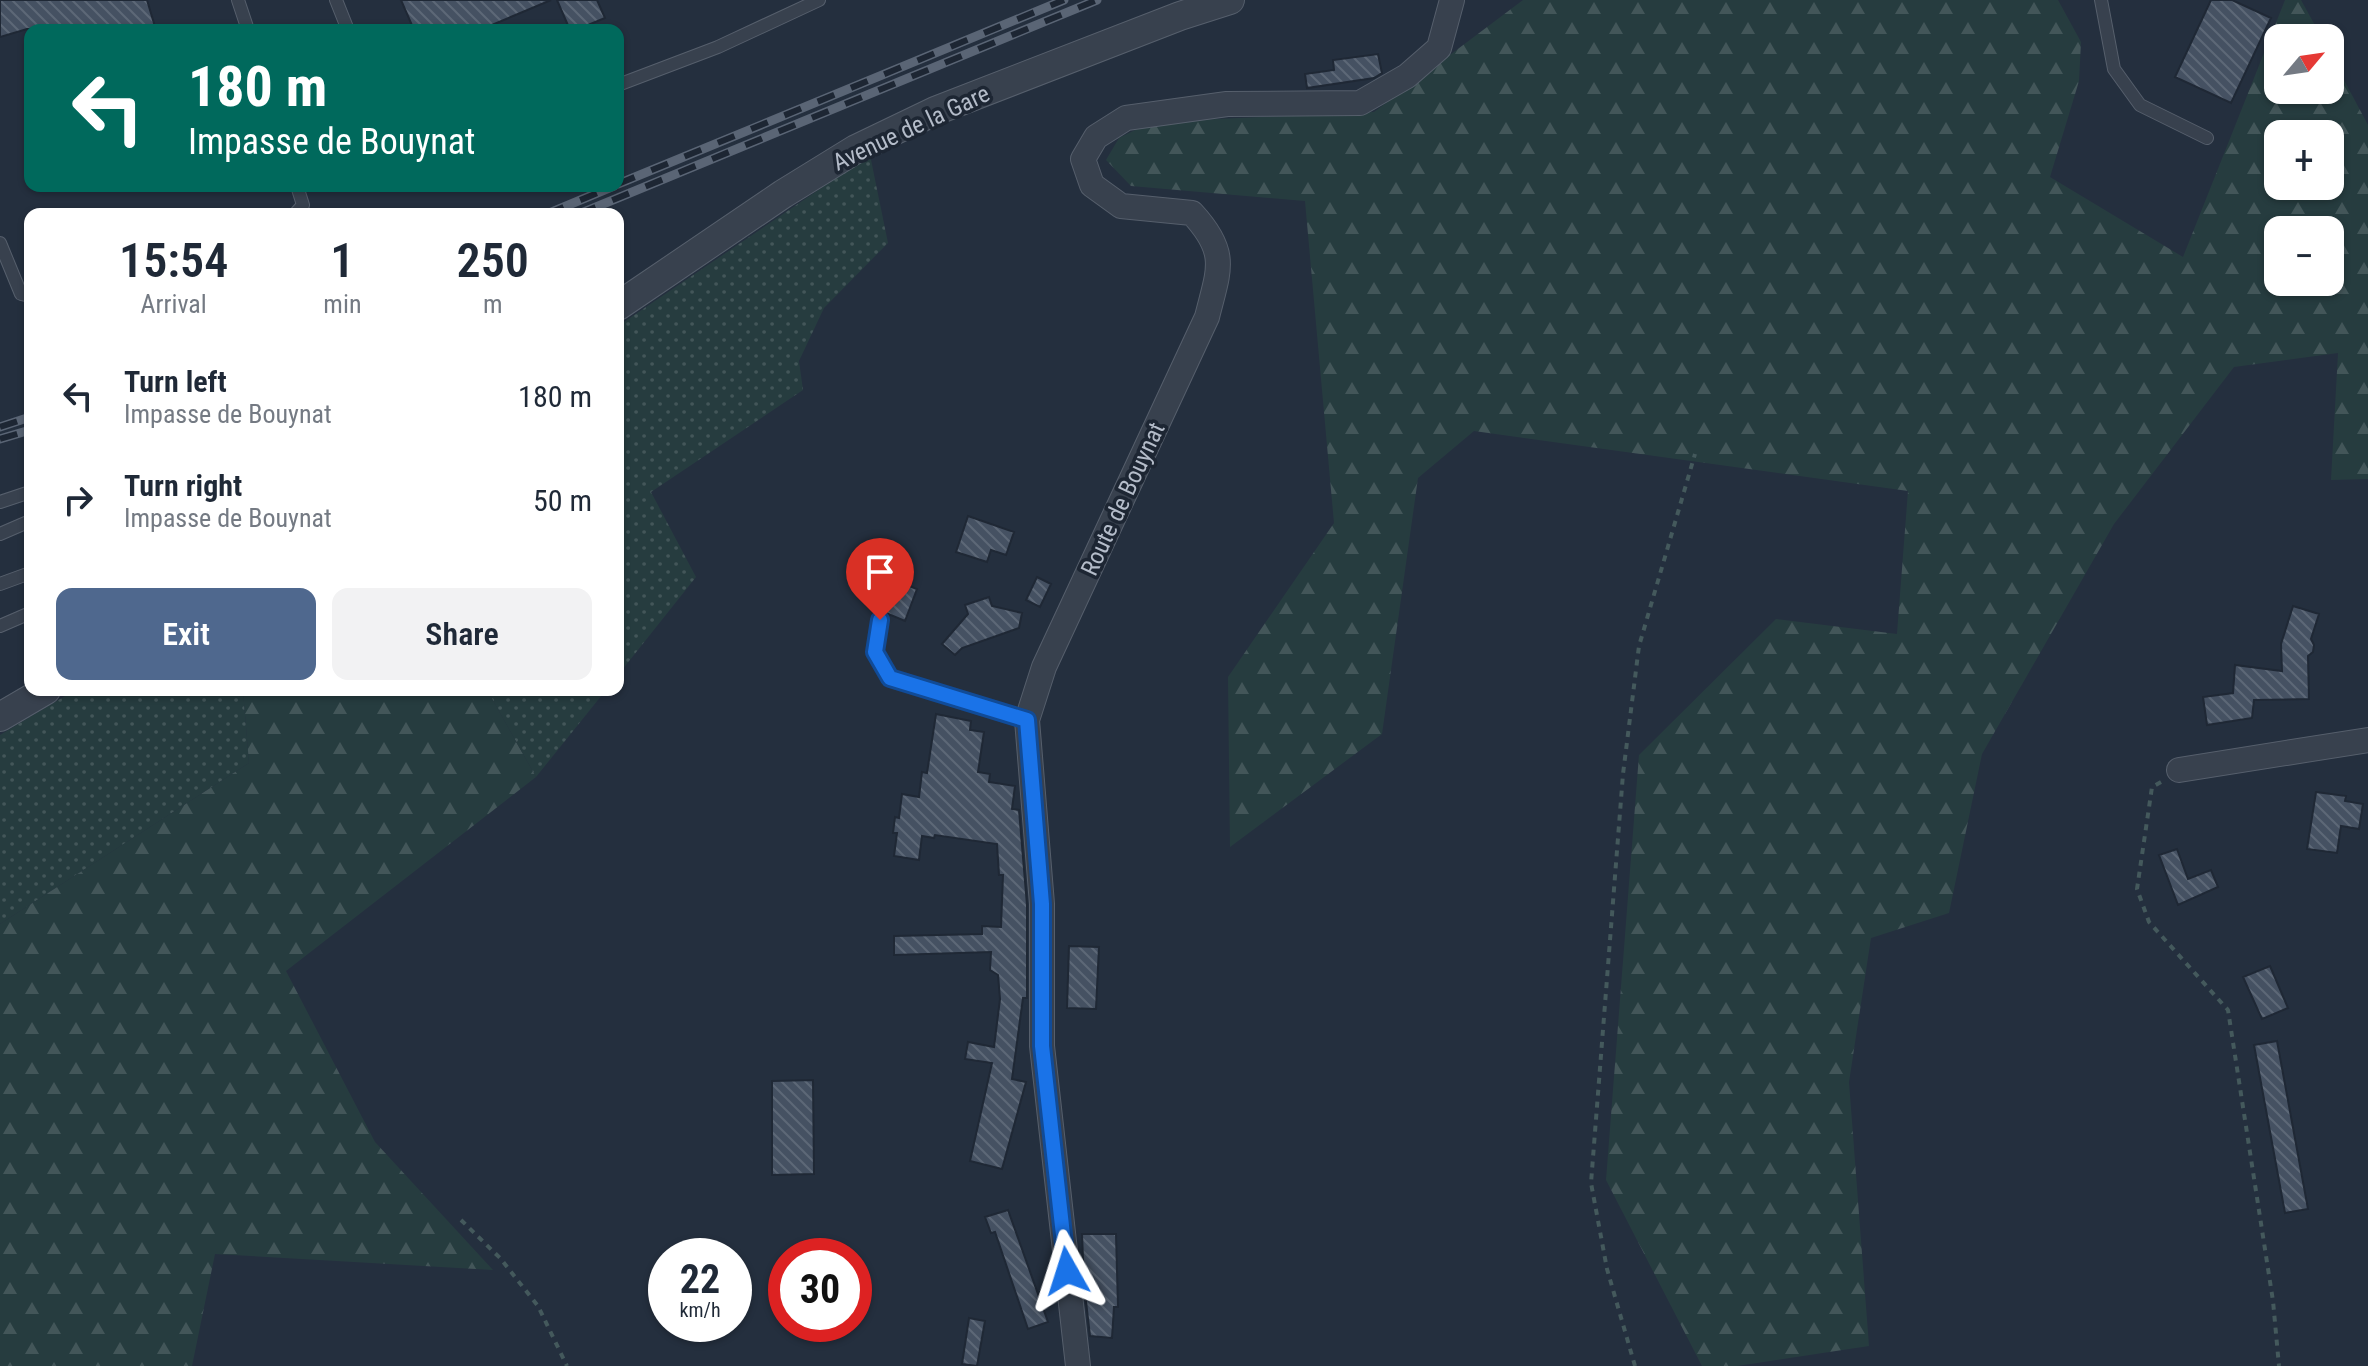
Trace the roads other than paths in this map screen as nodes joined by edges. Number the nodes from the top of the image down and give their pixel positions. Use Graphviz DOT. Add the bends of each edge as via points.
graph roads {
  1 [pos="238,0"];
  2 [pos="336,0"];
  3 [pos="819,0"];
  4 [pos="1230,0"];
  5 [pos="1452,0"];
  6 [pos="2101,0"];
  7 [pos="246,24"];
  8 [pos="346,24"];
  9 [pos="624,83"];
  10 [pos="2207,138"];
  11 [pos="0,243"];
  12 [pos="24,295"];
  13 [pos="624,302"];
  14 [pos="24,494"];
  15 [pos="0,502"];
  16 [pos="24,524"];
  17 [pos="0,534"];
  18 [pos="24,575"];
  19 [pos="0,584"];
  20 [pos="24,616"];
  21 [pos="880,620"];
  22 [pos="0,626"];
  23 [pos="36,696"];
  24 [pos="0,717"];
  25 [pos="1027,720"];
  26 [pos="2368,740"];
  27 [pos="2179,770"];
  28 [pos="1078,1366"];
  1 -- 7 [label="lane"];
  2 -- 8 [label="lane"];
  3 -- 9 [label="lane"];
  4 -- 13 [label="street, Avenue de la Gare" via="935,111 856,149"];
  5 -- 25 [label="street, Route de Bouynat" via="1439,48 1407,76 1360,103 1227,104 1126,118 1096,137 1083,159 1092,185 1121,206 1192,213 1210,233 1220,265 1207,317 1044,667"];
  6 -- 10 [label="lane" via="2114,69 2140,105"];
  11 -- 12 [label="lane"];
  14 -- 15 [label="lane"];
  16 -- 17 [label="lane"];
  18 -- 19 [label="lane"];
  20 -- 22 [label="lane"];
  21 -- 25 [label="lane" via="875,652 890,678"];
  23 -- 24 [label="street"];
  25 -- 28 [label="street, Route de Bouynat" via="1042,904 1042,1046"];
  26 -- 27 [label="street"];
}
